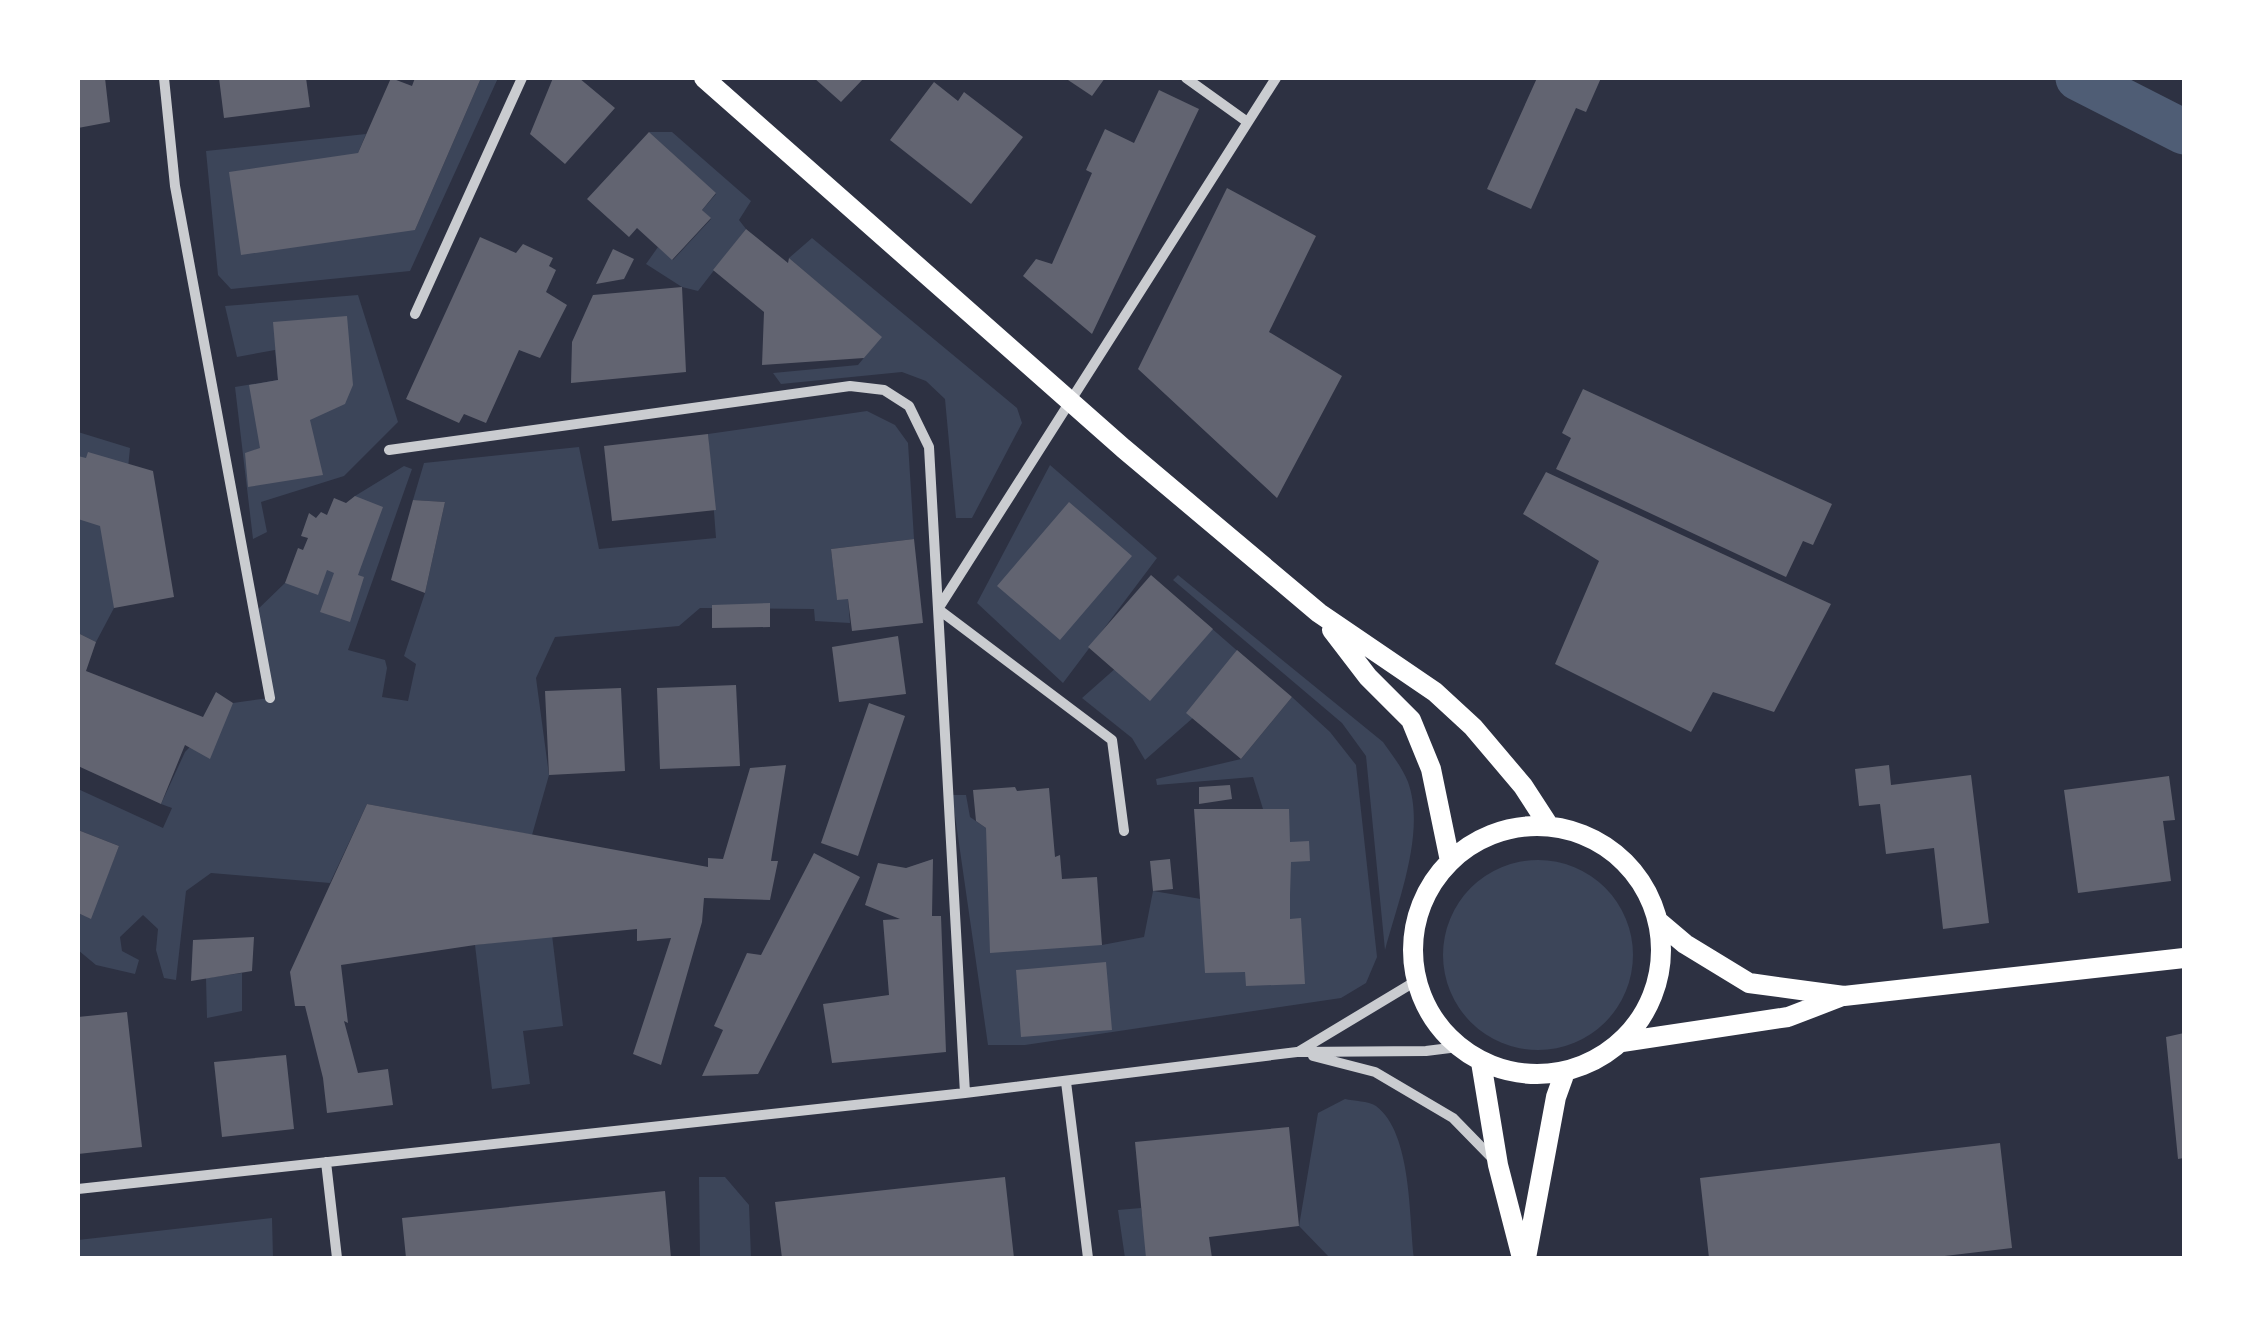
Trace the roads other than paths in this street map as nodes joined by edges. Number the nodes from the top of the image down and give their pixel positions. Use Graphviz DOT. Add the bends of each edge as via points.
graph roads {
  1 [pos="164,78"];
  2 [pos="522,78"];
  3 [pos="704,78"];
  4 [pos="1186,78"];
  5 [pos="1276,78"];
  6 [pos="1246,121"];
  7 [pos="415,314"];
  8 [pos="1072,402"];
  9 [pos="389,450"];
  10 [pos="938,609"];
  11 [pos="1319,614"];
  12 [pos="270,698"];
  13 [pos="1549,826"];
  14 [pos="1124,830"];
  15 [pos="1450,861"];
  16 [pos="1659,922"];
  17 [pos="2184,958"];
  18 [pos="1416,981"];
  19 [pos="1844,996"];
  20 [pos="1622,1042"];
  21 [pos="1458,1047"];
  22 [pos="1297,1052"];
  23 [pos="1481,1062"];
  24 [pos="1566,1072"];
  25 [pos="1066,1082"];
  26 [pos="965,1093"];
  27 [pos="326,1162"];
  28 [pos="1498,1165"];
  29 [pos="78,1189"];
  30 [pos="337,1258"];
  31 [pos="1088,1258"];
  32 [pos="1524,1258"];
  1 -- 12 [label="street" via="175,186"];
  2 -- 7 [label="street"];
  3 -- 8 [label="main road"];
  4 -- 6 [label="street"];
  5 -- 6 [label="street"];
  6 -- 8 [label="street"];
  8 -- 10 [label="street"];
  8 -- 11 [label="main road"];
  9 -- 10 [label="street" via="850,386 884,390 909,406 929,447"];
  10 -- 14 [label="street" via="1112,740"];
  10 -- 26 [label="street"];
  11 -- 13 [label="main road" via="1473,727"];
  11 -- 15 [label="main road" via="1411,720 1431,769"];
  13 -- 15 [label="main road" via="1478,840"];
  13 -- 16 [label="main road" via="1584,835 1618,855 1636,874"];
  15 -- 18 [label="main road" via="1419,915"];
  16 -- 19 [label="main road" via="1749,983"];
  16 -- 20 [label="main road" via="1658,980 1650,1004"];
  17 -- 19 [label="main road"];
  18 -- 21 [label="main road" via="1425,1005"];
  18 -- 22 [label="street"];
  19 -- 20 [label="main road" via="1788,1017"];
  20 -- 24 [label="main road"];
  21 -- 22 [label="street"];
  21 -- 23 [label="main road"];
  22 -- 25 [label="street"];
  22 -- 28 [label="street" via="1375,1072 1452,1118"];
  23 -- 24 [label="main road" via="1522,1074"];
  23 -- 28 [label="main road"];
  24 -- 32 [label="main road"];
  25 -- 26 [label="street"];
  25 -- 31 [label="street"];
  26 -- 27 [label="street"];
  27 -- 29 [label="street"];
  27 -- 30 [label="street"];
  28 -- 32 [label="main road"];
}
